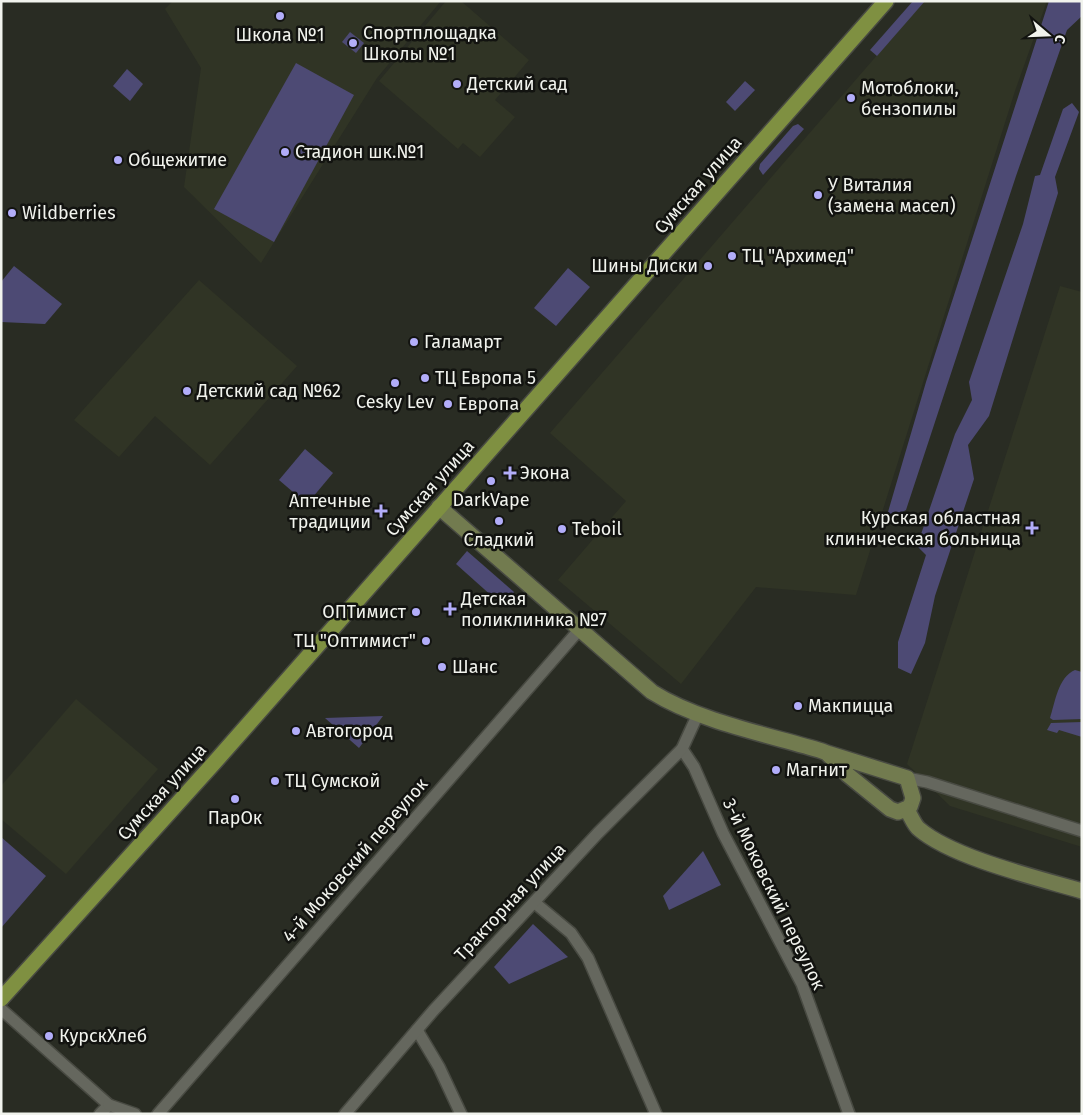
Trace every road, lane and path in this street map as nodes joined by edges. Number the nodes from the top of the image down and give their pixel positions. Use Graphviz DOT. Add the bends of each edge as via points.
graph roads {
  1 [pos="886,1"];
  2 [pos="439,507"];
  3 [pos="579,630"];
  4 [pos="698,714"];
  5 [pos="682,748"];
  6 [pos="827,753"];
  7 [pos="907,778"];
  8 [pos="907,810"];
  9 [pos="1082,831"];
  10 [pos="1082,892"];
  11 [pos="535,903"];
  12 [pos="1,999"];
  13 [pos="1,1009"];
  14 [pos="417,1030"];
  15 [pos="109,1105"];
  16 [pos="100,1114"];
  17 [pos="135,1114"];
  18 [pos="158,1114"];
  19 [pos="345,1114"];
  20 [pos="461,1114"];
  21 [pos="656,1114"];
  22 [pos="849,1114"];
  1 -- 2 [label="main road, Сумская улица"];
  2 -- 3 [label="street"];
  2 -- 12 [label="main road, Сумская улица"];
  3 -- 4 [label="street" via="652,692"];
  3 -- 18 [label="street, 4-й Моковский переулок"];
  4 -- 5 [label="street, Тракторная улица"];
  4 -- 6 [label="street"];
  5 -- 11 [label="street, Тракторная улица" via="598,832"];
  5 -- 22 [label="street, 3-й Моковский переулок" via="694,766 723,833 802,984"];
  6 -- 7 [label="street"];
  6 -- 8 [label="street" via="848,776 890,809 898,812"];
  7 -- 8 [label="street" via="913,798"];
  7 -- 9 [label="street"];
  8 -- 10 [label="street" via="918,828 948,846"];
  11 -- 14 [label="street, Тракторная улица"];
  11 -- 21 [label="street" via="571,933 588,958"];
  13 -- 15 [label="street"];
  14 -- 19 [label="street, Тракторная улица"];
  14 -- 20 [label="street"];
  15 -- 16 [label="street"];
  15 -- 17 [label="street"];
}
